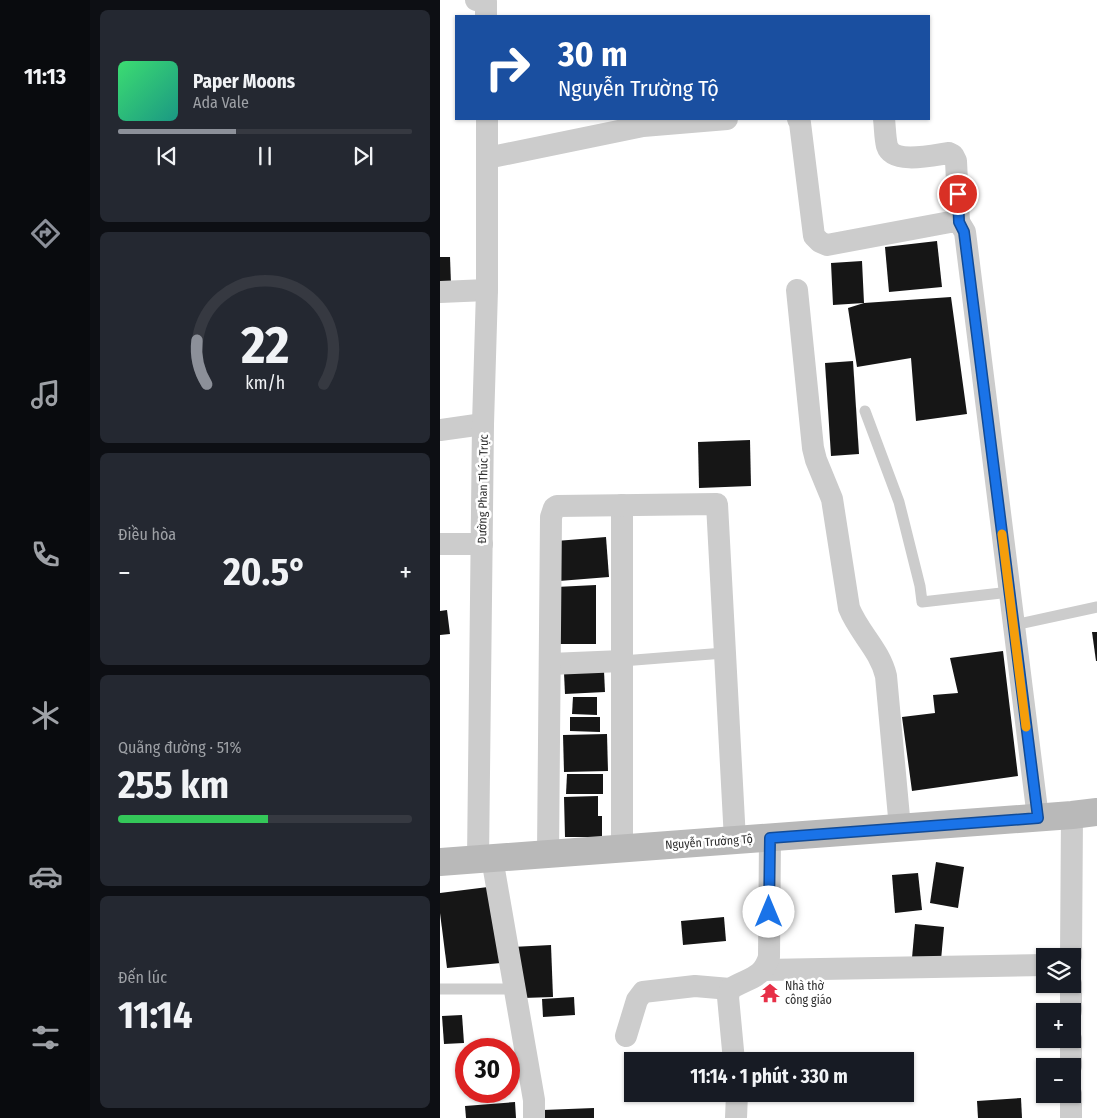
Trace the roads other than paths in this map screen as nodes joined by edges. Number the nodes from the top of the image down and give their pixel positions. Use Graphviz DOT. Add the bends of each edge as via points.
graph roads {
  1 [pos="487,120"];
  2 [pos="715,120"];
  3 [pos="798,120"];
  4 [pos="884,120"];
  5 [pos="487,158"];
  6 [pos="959,222"];
  7 [pos="488,290"];
  8 [pos="797,290"];
  9 [pos="440,292"];
  10 [pos="865,411"];
  11 [pos="483,424"];
  12 [pos="440,430"];
  13 [pos="622,505"];
  14 [pos="440,544"];
  15 [pos="482,544"];
  16 [pos="1010,592"];
  17 [pos="1097,607"];
  18 [pos="1014,625"];
  19 [pos="724,653"];
  20 [pos="622,661"];
  21 [pos="550,664"];
  22 [pos="1085,813"];
  23 [pos="1038,818"];
  24 [pos="900,828"];
  25 [pos="770,838"];
  26 [pos="735,840"];
  27 [pos="622,848"];
  28 [pos="548,854"];
  29 [pos="485,859"];
  30 [pos="440,862"];
  31 [pos="1072,948"];
  32 [pos="1036,965"];
  33 [pos="764,970"];
  34 [pos="440,989"];
  35 [pos="515,989"];
  36 [pos="730,989"];
  37 [pos="626,1036"];
  38 [pos="733,1052"];
  39 [pos="736,1102"];
  40 [pos="1071,1103"];
  41 [pos="534,1118"];
  42 [pos="736,1118"];
  43 [pos="1071,1118"];
  1 -- 5 [label="street, Đường Phan Thúc Trực"];
  2 -- 5 [label="street" via="643,126"];
  3 -- 6 [label="street" via="814,236 820,242 827,245"];
  4 -- 6 [label="street" via="887,147 897,156 953,155"];
  5 -- 7 [label="street, Đường Phan Thúc Trực"];
  6 -- 16 [label="street" via="964,232"];
  7 -- 9 [label="street"];
  7 -- 11 [label="street, Đường Phan Thúc Trực"];
  8 -- 24 [label="street" via="813,448 832,499 849,608 854,621 883,663 886,676"];
  10 -- 16 [label="lane" via="899,502 922,602"];
  11 -- 12 [label="street"];
  11 -- 15 [label="street, Đường Phan Thúc Trực"];
  13 -- 19 [label="street" via="717,504"];
  13 -- 20 [label="street"];
  13 -- 21 [label="street" via="557,506 552,511"];
  14 -- 15 [label="street"];
  15 -- 29 [label="street, Đường Phan Thúc Trực"];
  16 -- 18 [label="street"];
  17 -- 18 [label="lane"];
  18 -- 23 [label="street"];
  19 -- 20 [label="lane"];
  19 -- 26 [label="street"];
  20 -- 21 [label="street"];
  20 -- 27 [label="street"];
  21 -- 28 [label="street"];
  22 -- 23 [label="main road, Nguyễn Trường Tộ"];
  22 -- 31 [label="street"];
  23 -- 24 [label="main road, Nguyễn Trường Tộ"];
  24 -- 25 [label="main road, Nguyễn Trường Tộ"];
  25 -- 26 [label="main road, Nguyễn Trường Tộ"];
  25 -- 33 [label="street" via="769,949"];
  26 -- 27 [label="main road, Nguyễn Trường Tộ"];
  27 -- 28 [label="main road, Nguyễn Trường Tộ"];
  28 -- 29 [label="main road, Nguyễn Trường Tộ"];
  29 -- 30 [label="main road, Nguyễn Trường Tộ"];
  29 -- 35 [label="street, Đường Phan Thúc Trực"];
  32 -- 33 [label="street"];
  33 -- 36 [label="street"];
  34 -- 35 [label="lane"];
  35 -- 41 [label="street, Đường Phan Thúc Trực" via="534,1100"];
  36 -- 37 [label="street" via="695,986 643,992 637,1000"];
  36 -- 38 [label="street"];
  39 -- 42 [label="street"];
  40 -- 43 [label="street"];
}
